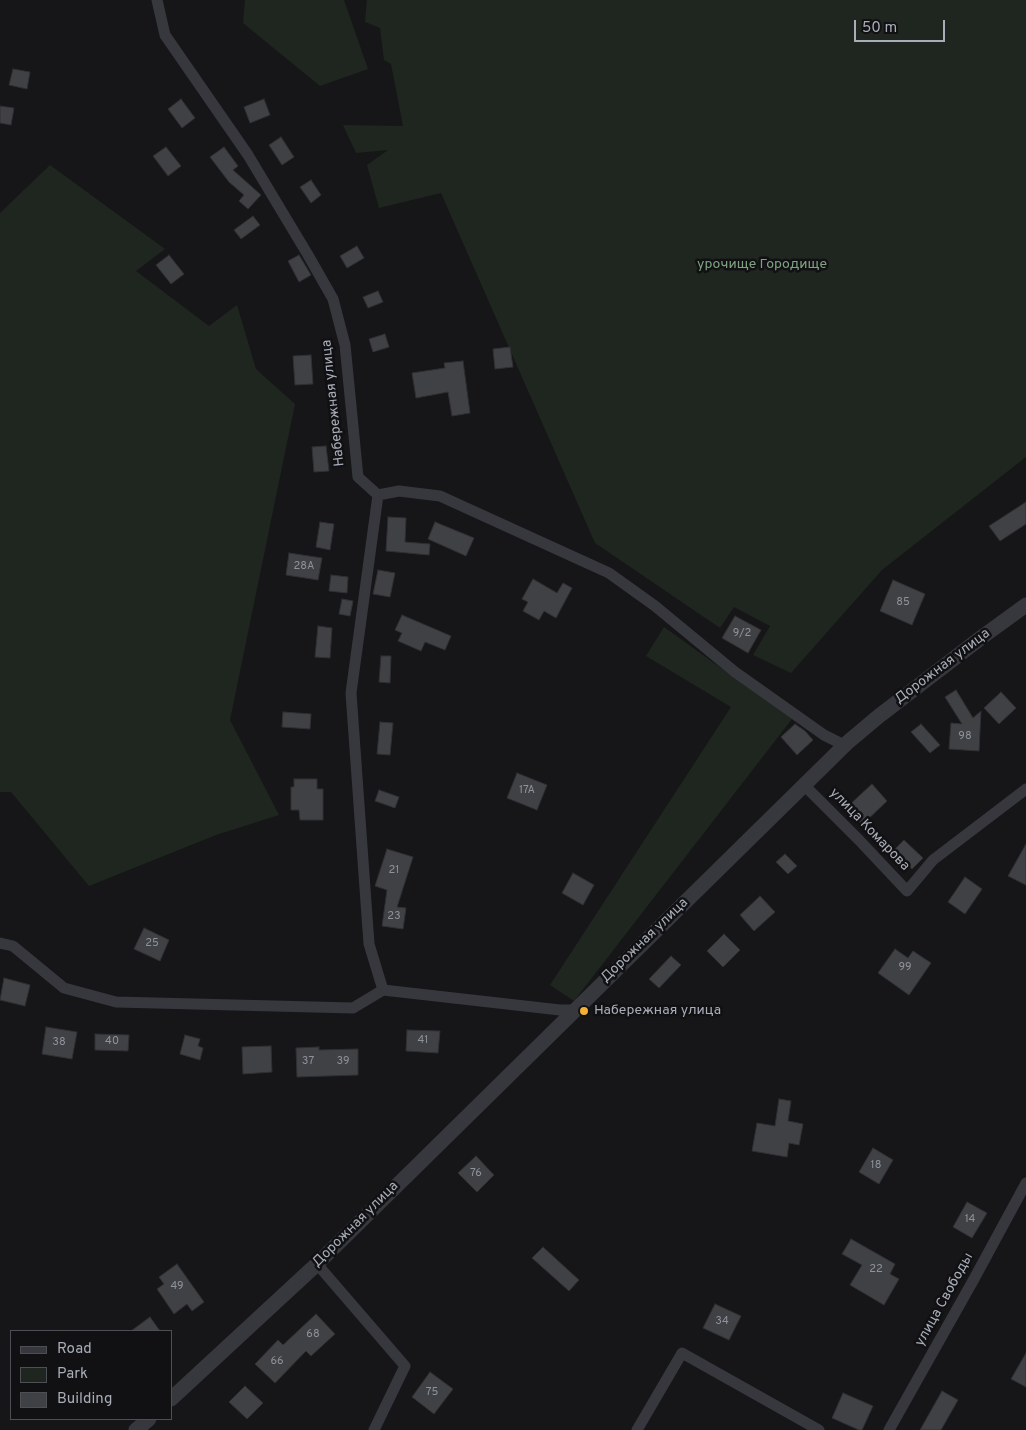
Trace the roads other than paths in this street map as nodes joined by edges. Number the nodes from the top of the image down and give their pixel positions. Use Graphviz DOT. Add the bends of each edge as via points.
graph roads {
  1 [pos="158,0"];
  2 [pos="378,495"];
  3 [pos="1026,606"];
  4 [pos="844,746"];
  5 [pos="804,785"];
  6 [pos="1026,789"];
  7 [pos="0,943"];
  8 [pos="383,990"];
  9 [pos="574,1010"];
  10 [pos="1026,1183"];
  11 [pos="317,1264"];
  12 [pos="172,1398"];
  13 [pos="148,1420"];
  14 [pos="136,1430"];
  15 [pos="374,1430"];
  16 [pos="637,1430"];
  17 [pos="819,1430"];
  18 [pos="889,1430"];
  1 -- 2 [label="street, Набережная улица" via="165,35 248,155 333,299 345,345 358,477"];
  2 -- 4 [label="street" via="399,491 440,496 609,573 735,672"];
  2 -- 8 [label="street" via="351,693 369,944"];
  3 -- 4 [label="street, Дорожная улица"];
  4 -- 5 [label="street, Дорожная улица"];
  5 -- 6 [label="street, улица Комарова" via="907,891 933,860"];
  5 -- 9 [label="street, Дорожная улица"];
  7 -- 8 [label="street" via="13,946 64,988 116,1002 353,1008"];
  8 -- 9 [label="street"];
  9 -- 11 [label="street, Дорожная улица"];
  10 -- 18 [label="street, улица Свободы"];
  11 -- 12 [label="street, Дорожная улица"];
  11 -- 15 [label="street" via="405,1366"];
  13 -- 14 [label="street"];
  16 -- 17 [label="street" via="682,1353"];
}
